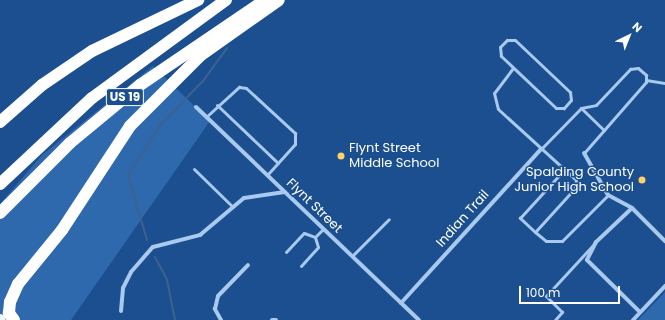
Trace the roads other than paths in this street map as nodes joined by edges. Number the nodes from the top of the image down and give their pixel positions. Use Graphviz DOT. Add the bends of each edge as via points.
graph roads {
  1 [pos="198,0"];
  2 [pos="226,0"];
  3 [pos="266,0"];
  4 [pos="279,0"];
  5 [pos="513,68"];
  6 [pos="646,80"];
  7 [pos="665,83"];
  8 [pos="217,105"];
  9 [pos="196,107"];
  10 [pos="581,108"];
  11 [pos="206,116"];
  12 [pos="0,122"];
  13 [pos="604,130"];
  14 [pos="541,149"];
  15 [pos="584,153"];
  16 [pos="278,163"];
  17 [pos="194,169"];
  18 [pos="564,170"];
  19 [pos="267,175"];
  20 [pos="0,184"];
  21 [pos="285,192"];
  22 [pos="608,194"];
  23 [pos="233,207"];
  24 [pos="632,208"];
  25 [pos="0,213"];
  26 [pos="389,219"];
  27 [pos="323,228"];
  28 [pos="535,232"];
  29 [pos="315,237"];
  30 [pos="665,241"];
  31 [pos="596,242"];
  32 [pos="286,252"];
  33 [pos="352,256"];
  34 [pos="248,264"];
  35 [pos="301,266"];
  36 [pos="18,284"];
  37 [pos="665,286"];
  38 [pos="401,302"];
  39 [pos="0,304"];
  40 [pos="121,312"];
  41 [pos="640,312"];
  42 [pos="220,319"];
  43 [pos="14,320"];
  44 [pos="272,320"];
  45 [pos="276,320"];
  46 [pos="419,320"];
  47 [pos="555,320"];
  48 [pos="632,320"];
  1 -- 12 [label="highway" via="92,51 42,85"];
  2 -- 20 [label="highway, US 19" via="92,98"];
  3 -- 25 [label="highway, US 19" via="202,40 134,89 70,143"];
  4 -- 36 [label="highway" via="201,56 139,116 62,230"];
  5 -- 5 [label="lane" via="501,56 500,48 507,40 515,40 570,92 571,100 564,108 556,108"];
  5 -- 14 [label="lane" via="494,93 498,109"];
  6 -- 7 [label="lane"];
  6 -- 10 [label="lane" via="638,68 630,69 596,105"];
  6 -- 13 [label="lane"];
  8 -- 11 [label="lane"];
  8 -- 16 [label="lane"];
  8 -- 16 [label="lane" via="232,90 246,88 295,132 295,144"];
  9 -- 11 [label="street, Flynt Street"];
  10 -- 13 [label="lane"];
  10 -- 14 [label="lane"];
  11 -- 19 [label="street, Flynt Street"];
  13 -- 15 [label="lane"];
  14 -- 18 [label="lane"];
  14 -- 38 [label="street, Indian Trail"];
  15 -- 22 [label="street"];
  16 -- 19 [label="lane"];
  17 -- 23 [label="lane"];
  18 -- 28 [label="lane" via="576,180 575,188"];
  18 -- 28 [label="lane" via="520,218"];
  19 -- 21 [label="street, Flynt Street"];
  21 -- 23 [label="street" via="251,195"];
  21 -- 27 [label="street, Flynt Street"];
  22 -- 24 [label="street"];
  22 -- 28 [label="lane" via="562,241 546,242"];
  23 -- 40 [label="street" via="200,235 158,244 142,256 123,288"];
  24 -- 30 [label="street"];
  24 -- 31 [label="street"];
  26 -- 33 [label="lane"];
  27 -- 29 [label="lane"];
  27 -- 33 [label="street, Flynt Street"];
  29 -- 32 [label="lane" via="304,234"];
  29 -- 35 [label="lane" via="318,247"];
  31 -- 41 [label="street" via="587,260 589,265"];
  31 -- 47 [label="lane" via="546,296 562,312"];
  33 -- 38 [label="street, Flynt Street"];
  34 -- 42 [label="street" via="218,296 215,309"];
  36 -- 39 [label="highway"];
  36 -- 43 [label="highway" via="10,302 9,314"];
  37 -- 41 [label="street"];
  38 -- 46 [label="street, Flynt Street"];
  41 -- 48 [label="street"];
  44 -- 45 [label="street"];
}
